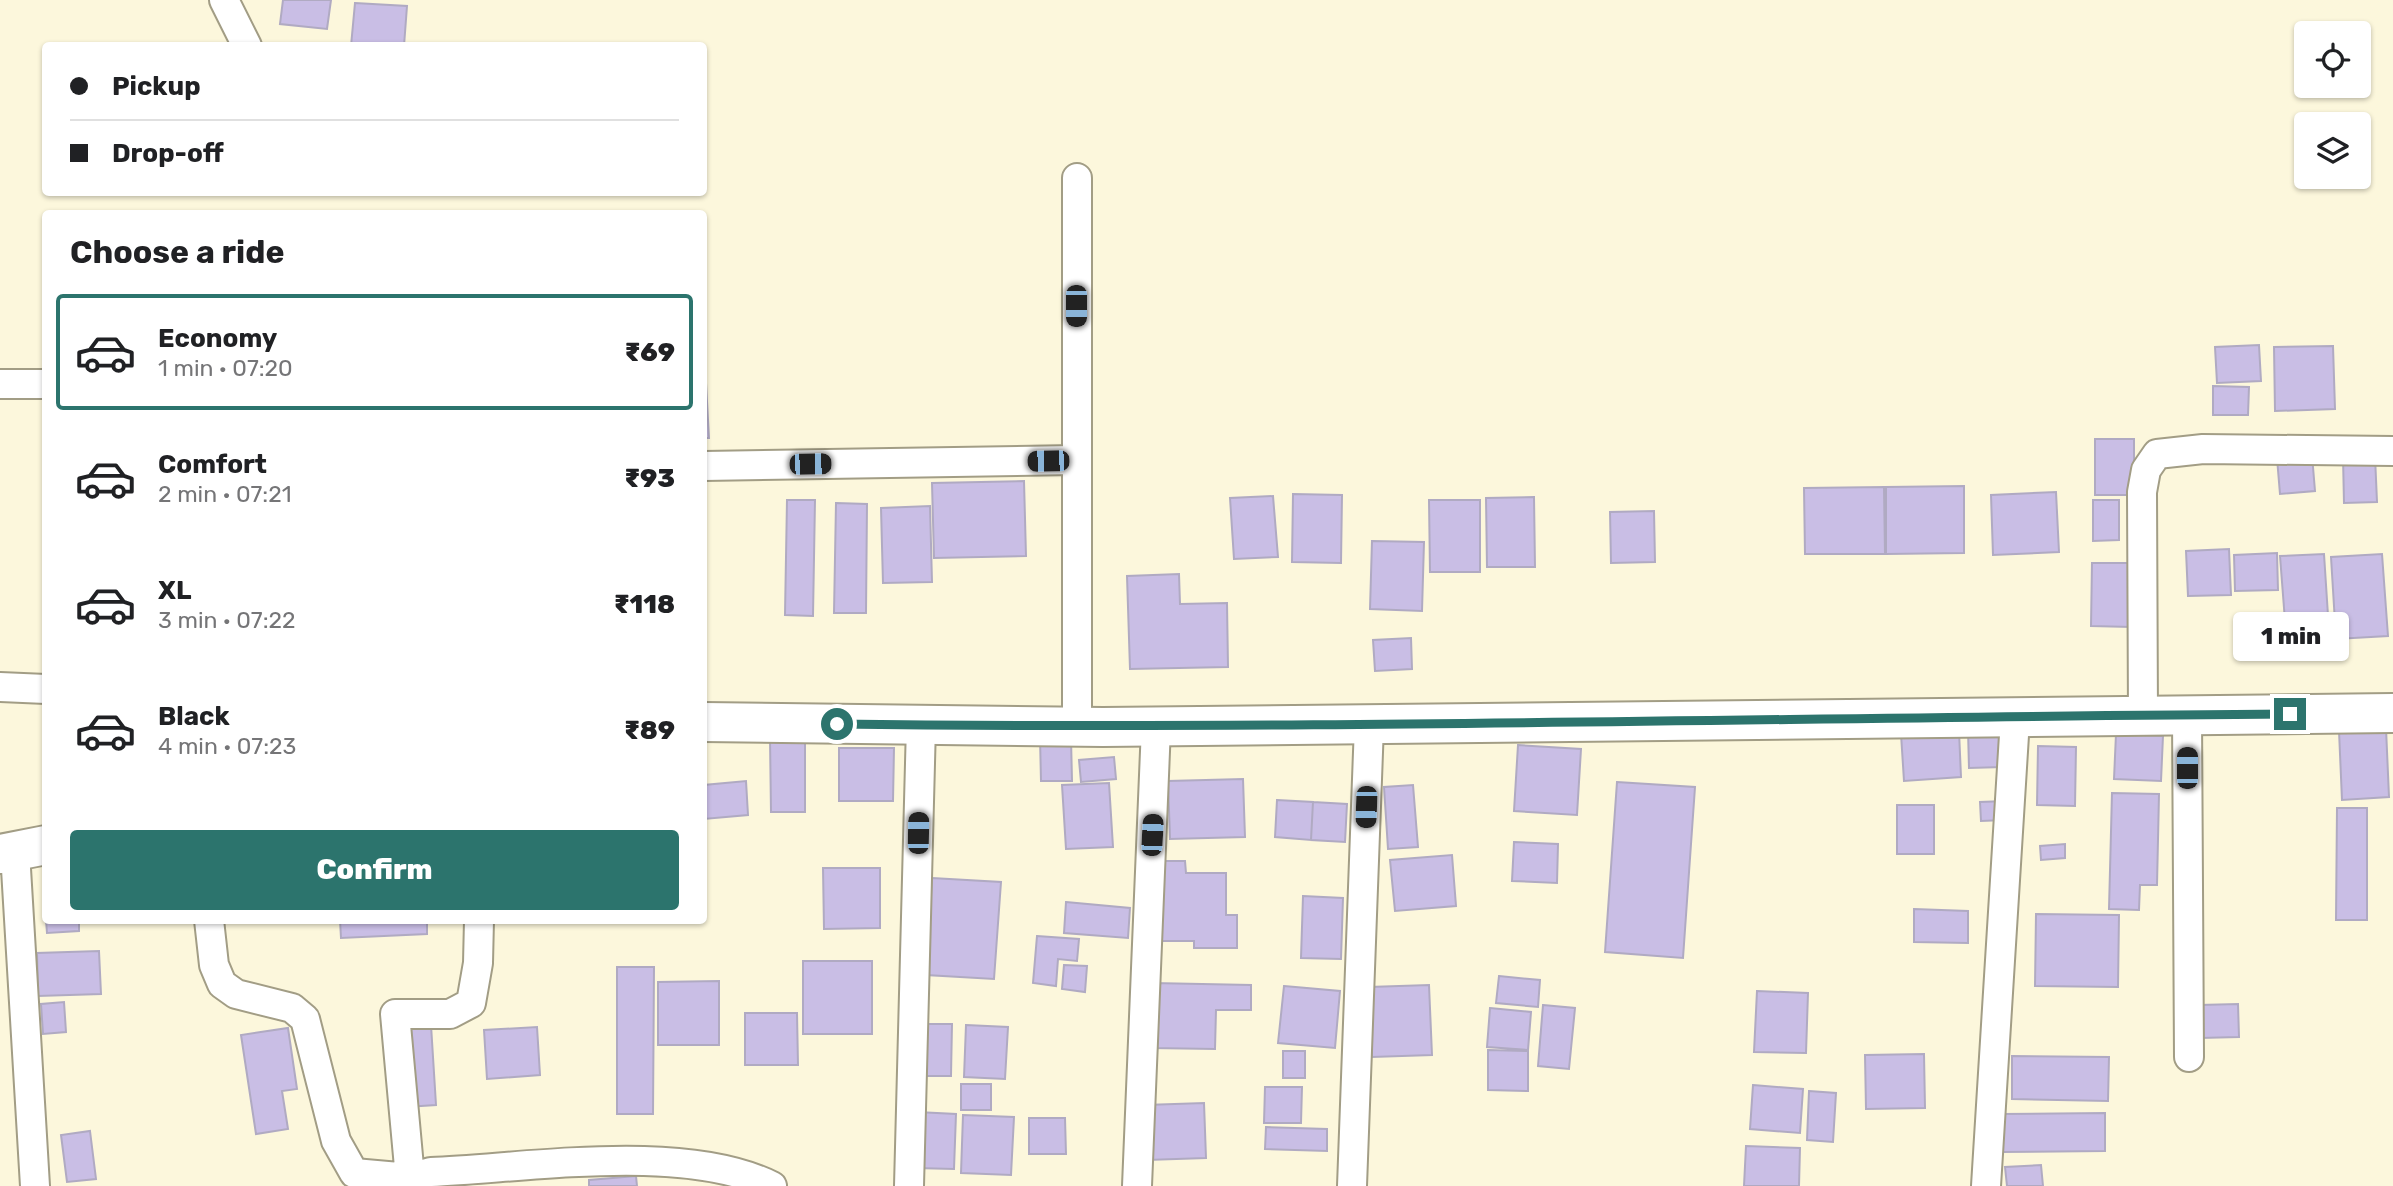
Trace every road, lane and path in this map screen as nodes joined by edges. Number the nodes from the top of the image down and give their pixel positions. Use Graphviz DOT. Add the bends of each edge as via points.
graph roads {
  1 [pos="224,0"];
  2 [pos="245,42"];
  3 [pos="1077,178"];
  4 [pos="0,384"];
  5 [pos="42,384"];
  6 [pos="2393,452"];
  7 [pos="1075,460"];
  8 [pos="707,466"];
  9 [pos="0,687"];
  10 [pos="42,689"];
  11 [pos="2393,713"];
  12 [pos="2187,715"];
  13 [pos="2143,716"];
  14 [pos="2015,719"];
  15 [pos="707,722"];
  16 [pos="920,725"];
  17 [pos="1369,725"];
  18 [pos="1077,727"];
  19 [pos="1156,727"];
  20 [pos="20,850"];
  21 [pos="209,924"];
  22 [pos="479,924"];
  23 [pos="2189,1058"];
  24 [pos="350,1180"];
  25 [pos="410,1182"];
  26 [pos="34,1186"];
  27 [pos="772,1186"];
  28 [pos="909,1186"];
  29 [pos="1137,1186"];
  30 [pos="1352,1186"];
  31 [pos="1986,1186"];
  1 -- 2 [label="street"];
  3 -- 7 [label="street"];
  4 -- 5 [label="street"];
  6 -- 13 [label="street" via="2203,449 2157,454 2146,470 2142,492"];
  7 -- 8 [label="street"];
  7 -- 18 [label="street"];
  9 -- 10 [label="street"];
  11 -- 12 [label="main road"];
  12 -- 13 [label="main road"];
  12 -- 23 [label="street"];
  13 -- 14 [label="main road"];
  14 -- 17 [label="main road"];
  14 -- 31 [label="street"];
  15 -- 16 [label="main road"];
  16 -- 18 [label="main road"];
  16 -- 28 [label="street"];
  17 -- 19 [label="main road"];
  17 -- 30 [label="street"];
  18 -- 19 [label="main road"];
  19 -- 29 [label="street"];
  20 -- 26 [label="street"];
  21 -- 24 [label="street" via="214,965 222,984 236,994 292,1008 305,1019 335,1141"];
  22 -- 25 [label="street" via="471,1003 450,1014 395,1014"];
  24 -- 25 [label="street"];
  25 -- 27 [label="street" via="431,1172 637,1160 706,1167"];
}
